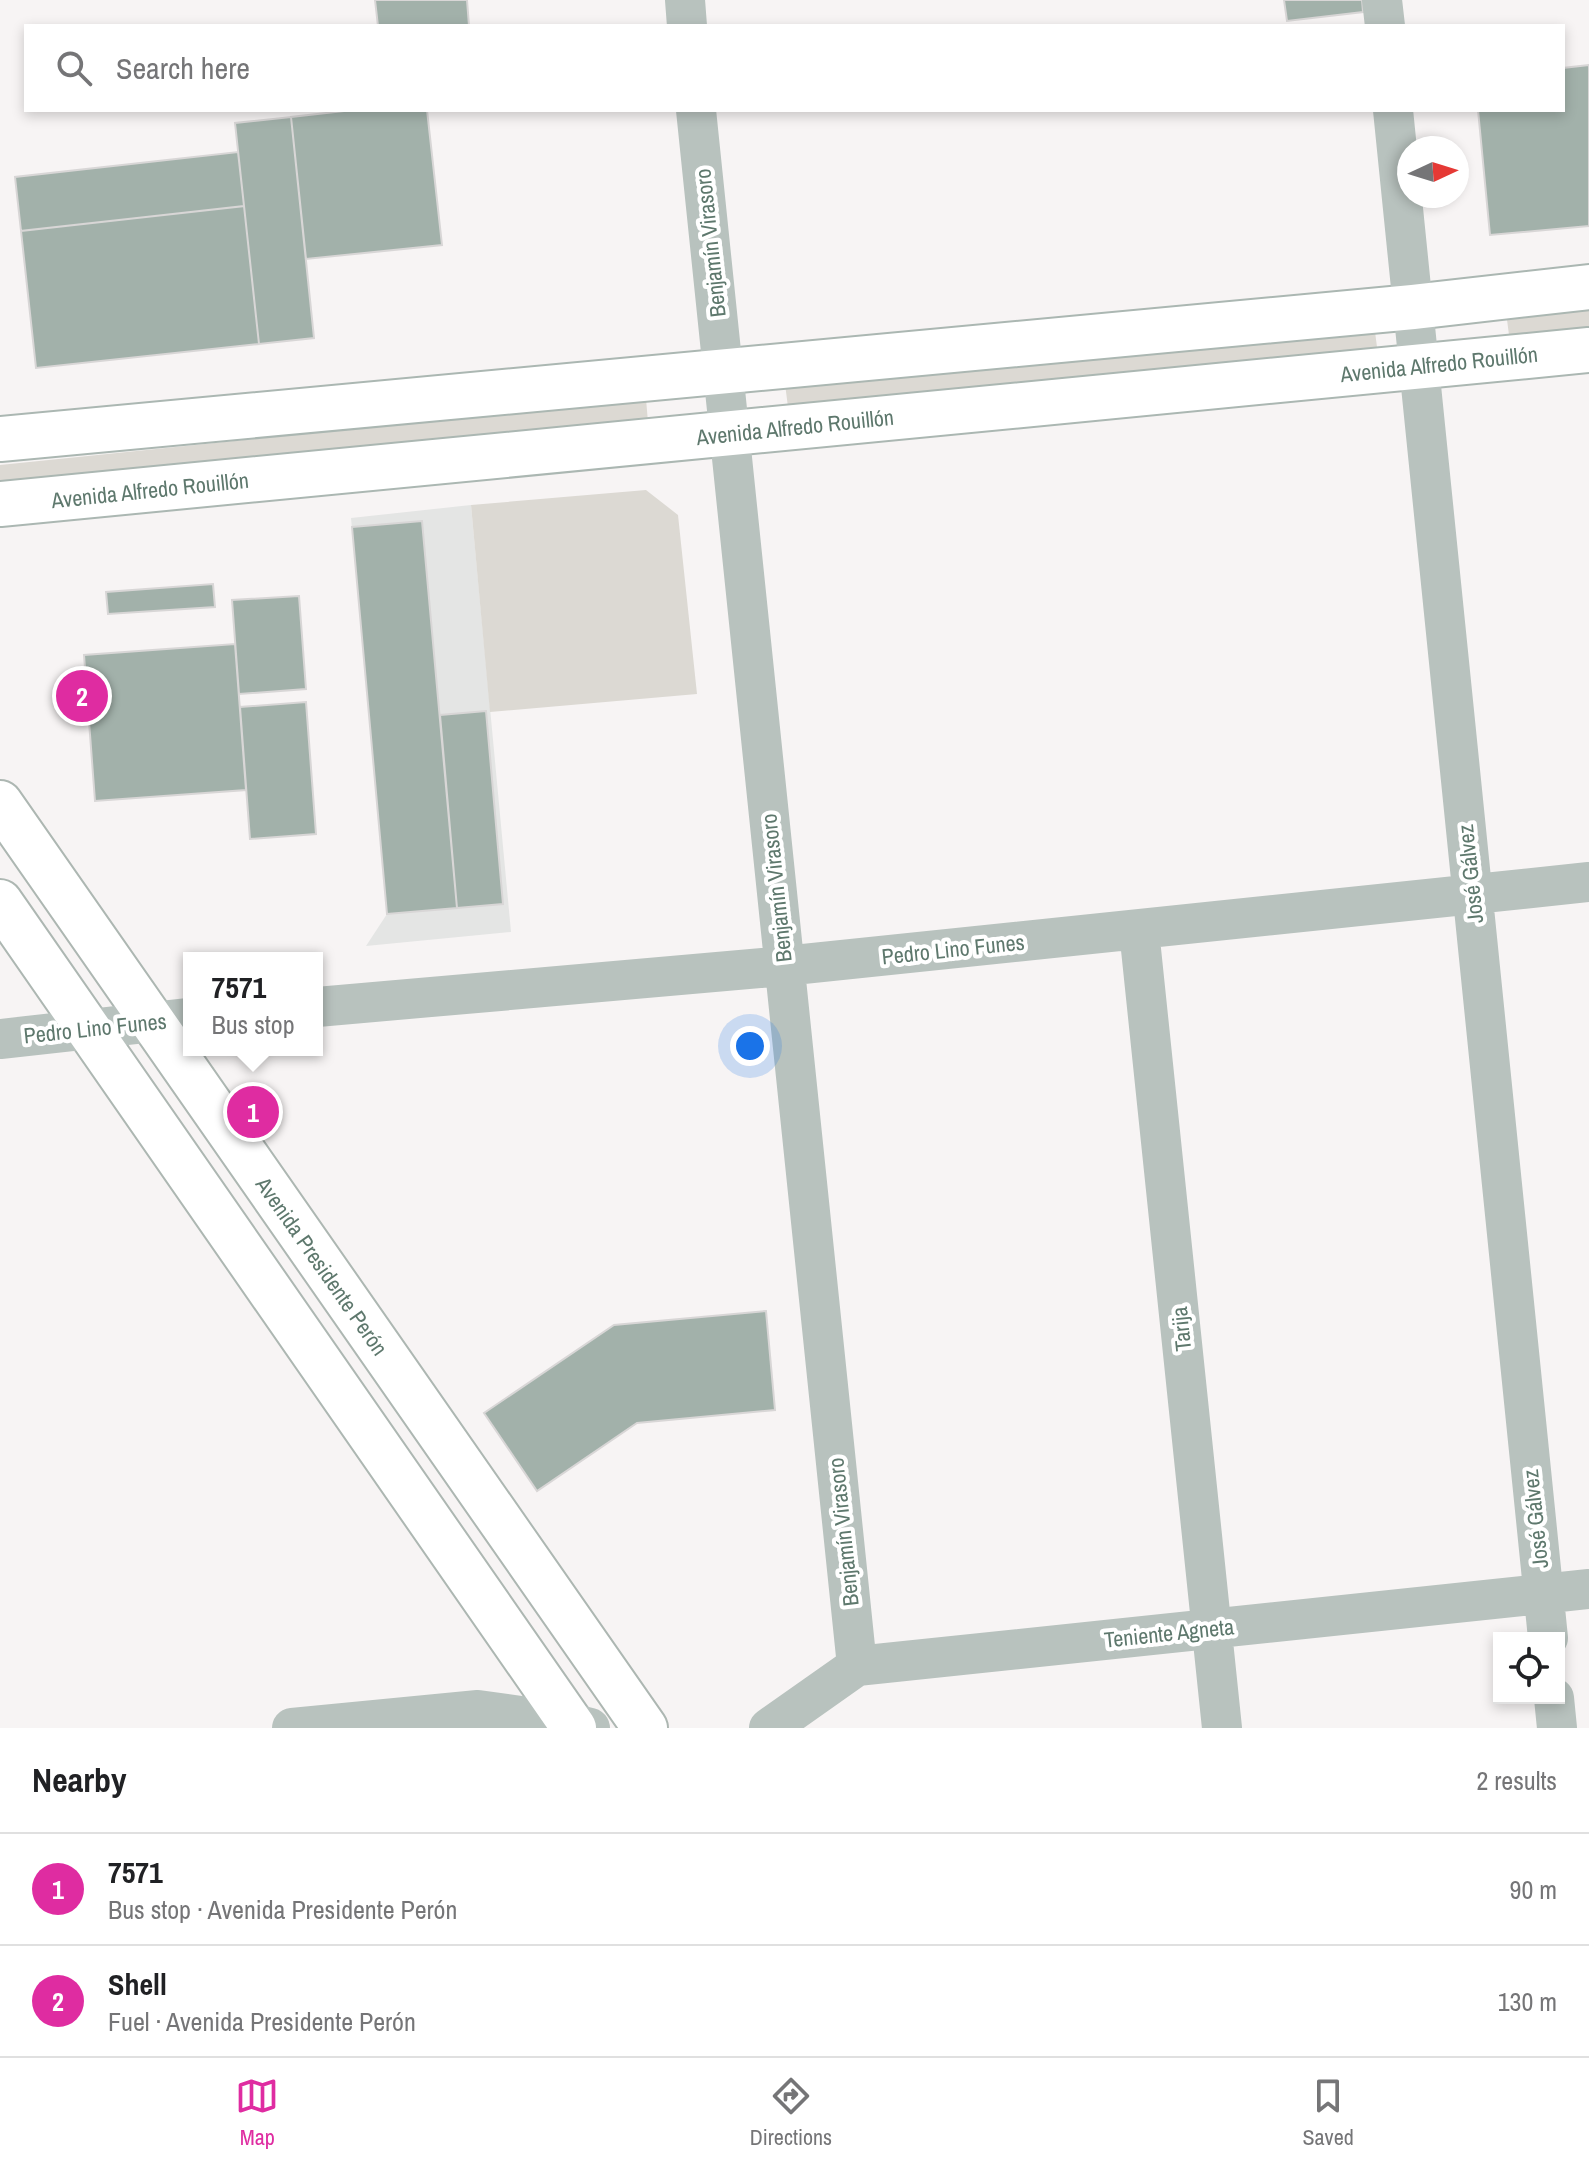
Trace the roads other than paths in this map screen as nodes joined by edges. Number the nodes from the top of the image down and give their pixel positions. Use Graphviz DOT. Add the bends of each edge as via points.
graph roads {
  1 [pos="685,0"];
  2 [pos="1382,0"];
  3 [pos="687,24"];
  4 [pos="1385,24"];
  5 [pos="696,112"];
  6 [pos="1393,112"];
  7 [pos="1589,287"];
  8 [pos="1413,307"];
  9 [pos="1589,350"];
  10 [pos="1419,366"];
  11 [pos="723,372"];
  12 [pos="729,433"];
  13 [pos="0,439"];
  14 [pos="0,504"];
  15 [pos="0,803"];
  16 [pos="1589,882"];
  17 [pos="1472,894"];
  18 [pos="0,902"];
  19 [pos="1139,930"];
  20 [pos="784,966"];
  21 [pos="323,1006"];
  22 [pos="171,1020"];
  23 [pos="87,1029"];
  24 [pos="183,1038"];
  25 [pos="0,1039"];
  26 [pos="195,1056"];
  27 [pos="1589,1589"];
  28 [pos="1543,1594"];
  29 [pos="1212,1628"];
  30 [pos="1547,1632"];
  31 [pos="857,1666"];
  32 [pos="1555,1704"];
  33 [pos="578,1726"];
  34 [pos="292,1728"];
  35 [pos="645,1728"];
  36 [pos="769,1728"];
  37 [pos="1222,1728"];
  38 [pos="1557,1728"];
  1 -- 3 [label="street"];
  2 -- 4 [label="street"];
  5 -- 11 [label="street, Benjamín Virasoro"];
  6 -- 8 [label="street, José Gálvez"];
  7 -- 8 [label="street"];
  8 -- 10 [label="street, José Gálvez"];
  8 -- 11 [label="street"];
  9 -- 10 [label="street, Avenida Alfredo Rouillón"];
  10 -- 12 [label="street, Avenida Alfredo Rouillón"];
  10 -- 17 [label="street, José Gálvez"];
  11 -- 12 [label="street, Benjamín Virasoro"];
  11 -- 13 [label="street"];
  12 -- 14 [label="street, Avenida Alfredo Rouillón"];
  12 -- 20 [label="street, Benjamín Virasoro"];
  15 -- 22 [label="street, Avenida Presidente Perón"];
  16 -- 17 [label="street, Pedro Lino Funes"];
  17 -- 19 [label="street, Pedro Lino Funes"];
  17 -- 28 [label="street, José Gálvez"];
  18 -- 23 [label="street"];
  19 -- 20 [label="street, Pedro Lino Funes"];
  19 -- 29 [label="street, Tarija"];
  20 -- 21 [label="street, Pedro Lino Funes"];
  20 -- 31 [label="street, Benjamín Virasoro"];
  22 -- 23 [label="street, Pedro Lino Funes"];
  22 -- 24 [label="street, Avenida Presidente Perón"];
  23 -- 25 [label="street, Pedro Lino Funes"];
  23 -- 33 [label="street"];
  26 -- 35 [label="street, Avenida Presidente Perón"];
  27 -- 28 [label="street, Teniente Agneta"];
  28 -- 29 [label="street, Teniente Agneta"];
  28 -- 30 [label="street, José Gálvez"];
  29 -- 31 [label="street, Teniente Agneta"];
  29 -- 37 [label="street, Tarija"];
  31 -- 36 [label="street, Teniente Agneta"];
  32 -- 38 [label="street"];
  33 -- 34 [label="street" via="478,1710"];
}
